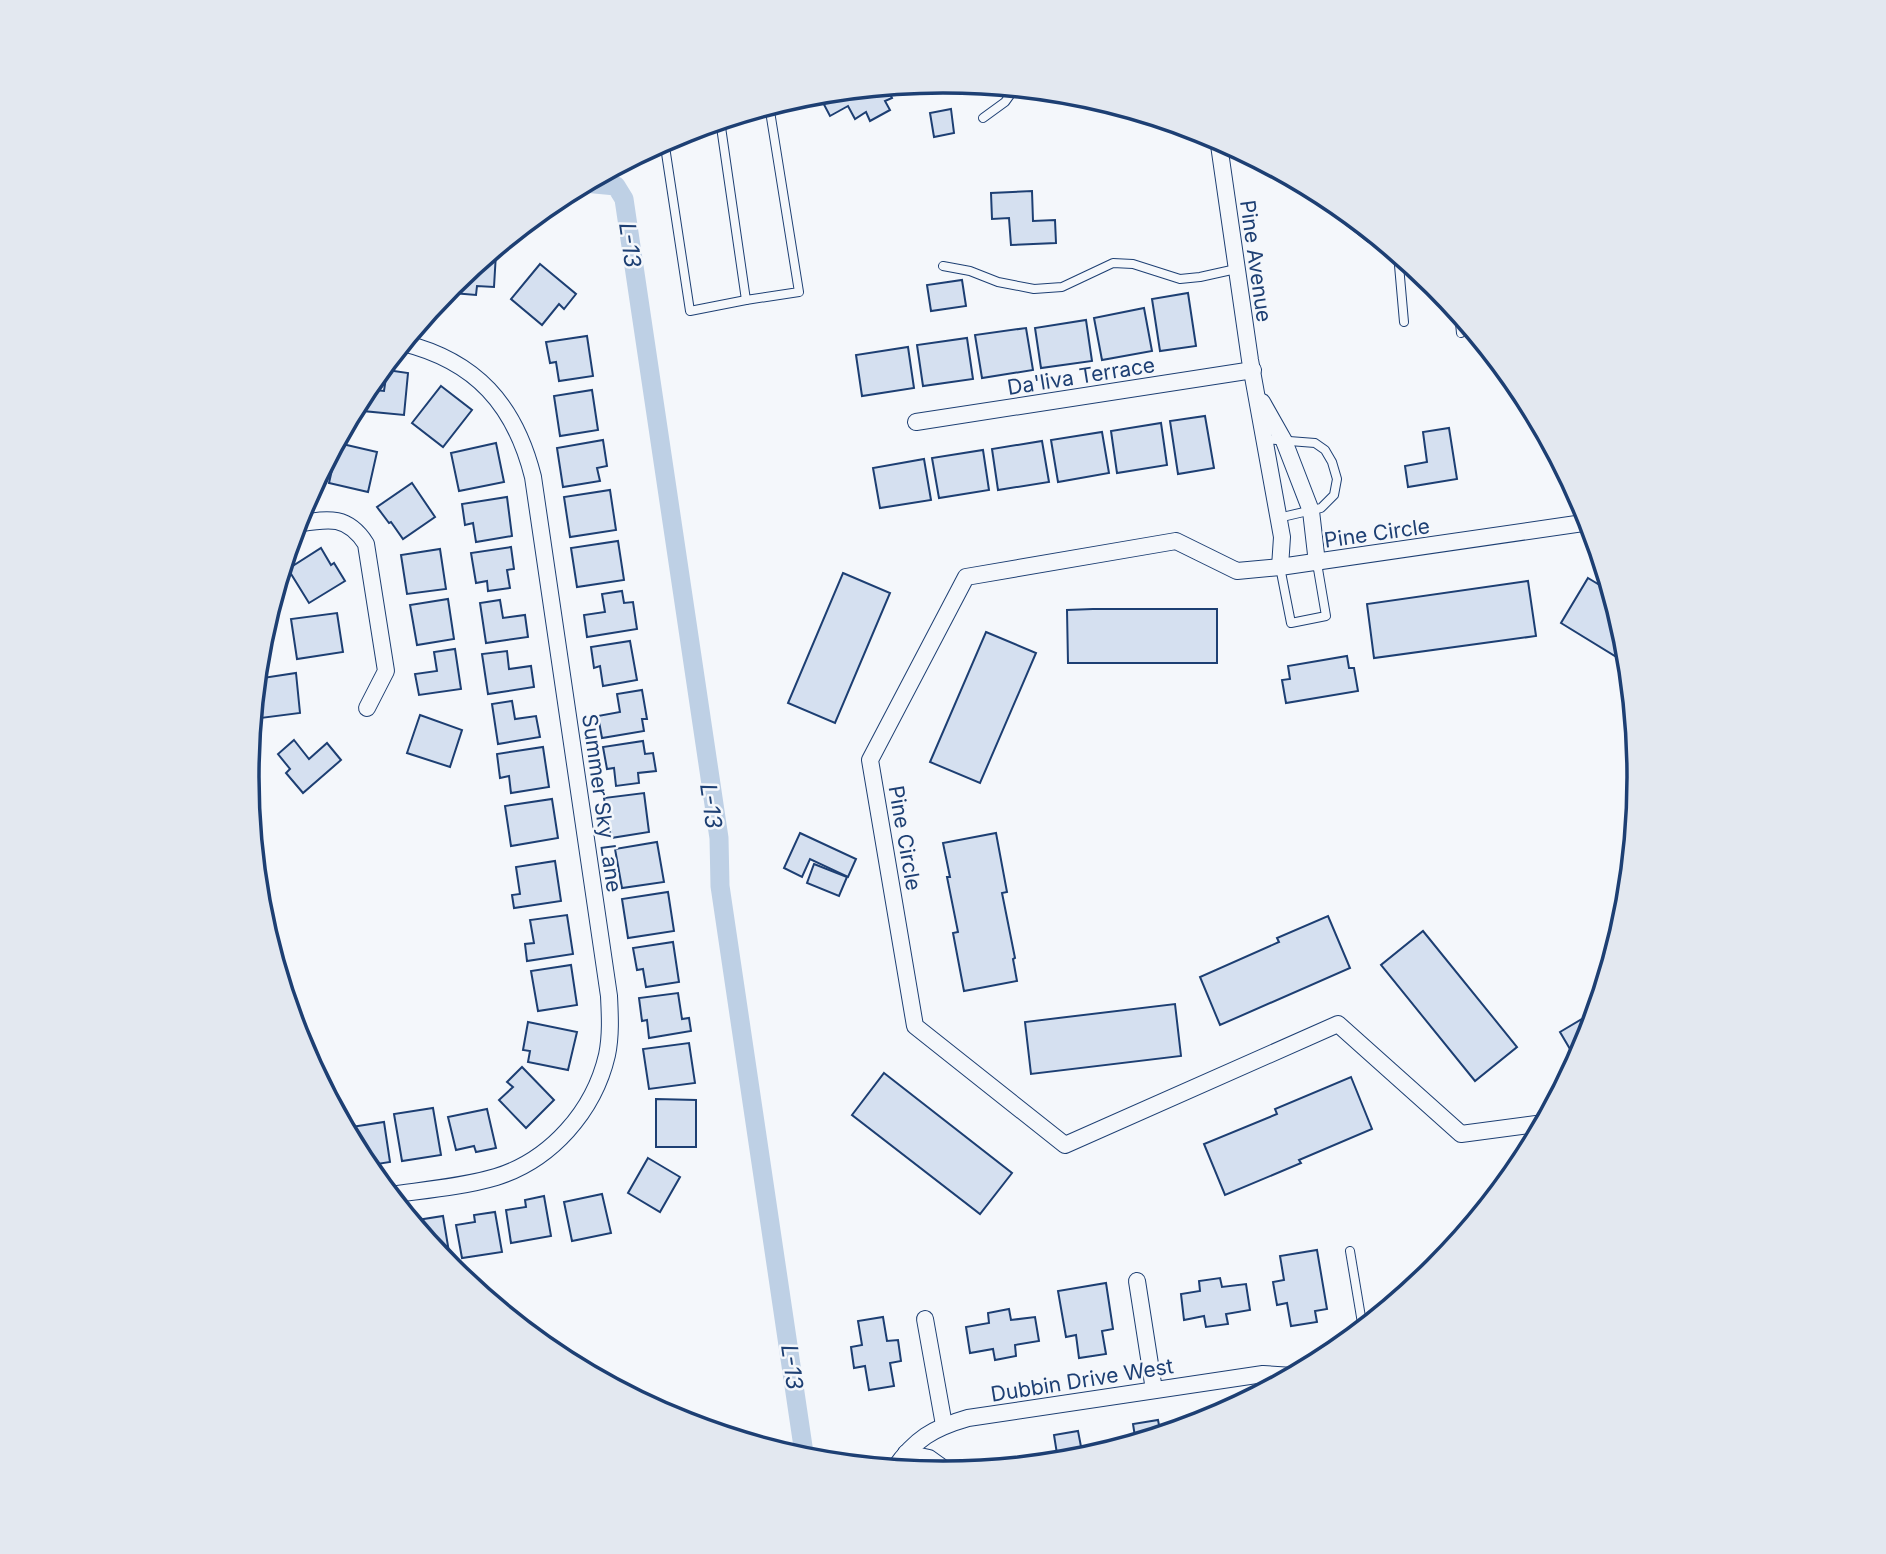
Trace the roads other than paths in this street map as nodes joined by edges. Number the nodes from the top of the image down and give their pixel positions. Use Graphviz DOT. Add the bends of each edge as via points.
graph roads {
  1 [pos="1009,96"];
  2 [pos="771,115"];
  3 [pos="984,118"];
  4 [pos="721,130"];
  5 [pos="666,152"];
  6 [pos="1220,152"];
  7 [pos="943,266"];
  8 [pos="1399,268"];
  9 [pos="1236,269"];
  10 [pos="746,300"];
  11 [pos="1404,322"];
  12 [pos="412,346"];
  13 [pos="1253,370"];
  14 [pos="1256,390"];
  15 [pos="916,422"];
  16 [pos="1265,439"];
  17 [pos="1284,441"];
  18 [pos="1311,511"];
  19 [pos="1278,518"];
  20 [pos="308,522"];
  21 [pos="1578,524"];
  22 [pos="1317,563"];
  23 [pos="1280,567"];
  24 [pos="367,708"];
  25 [pos="1532,1125"];
  26 [pos="399,1193"];
  27 [pos="1350,1251"];
  28 [pos="1137,1282"];
  29 [pos="925,1319"];
  30 [pos="1361,1319"];
  31 [pos="1276,1375"];
  32 [pos="1154,1390"];
  33 [pos="944,1425"];
  34 [pos="906,1452"];
  35 [pos="900,1460"];
  36 [pos="933,1461"];
  1 -- 3 [label="lane"];
  2 -- 10 [label="lane" via="799,292"];
  4 -- 10 [label="lane"];
  5 -- 10 [label="lane" via="690,311"];
  6 -- 9 [label="street, Pine Avenue"];
  7 -- 9 [label="lane" via="1034,289 1062,287 1113,263 1133,264 1180,279"];
  8 -- 11 [label="lane"];
  9 -- 13 [label="street, Pine Avenue"];
  12 -- 26 [label="street, Summer Sky Lane" via="442,355 485,386 503,405 527,452 610,1027 604,1063 591,1097 560,1139 539,1156 492,1178"];
  13 -- 14 [label="street, Pine Avenue"];
  13 -- 15 [label="street, Da'liva Terrace"];
  14 -- 16 [label="street, Pine Avenue"];
  14 -- 17 [label="street, Pine Avenue"];
  16 -- 17 [label="lane"];
  16 -- 19 [label="street, Pine Avenue"];
  17 -- 18 [label="street, Pine Avenue"];
  17 -- 18 [label="lane" via="1315,443 1332,461 1337,479 1334,495"];
  18 -- 19 [label="lane"];
  18 -- 22 [label="street, Pine Avenue"];
  19 -- 23 [label="street, Pine Avenue"];
  20 -- 24 [label="street" via="323,519 349,524 366,544 386,671"];
  21 -- 22 [label="street, Pine Circle"];
  22 -- 23 [label="street, Pine Circle"];
  22 -- 23 [label="lane" via="1326,616 1291,623"];
  23 -- 25 [label="street, Pine Circle" via="1237,571 1176,541 966,577 870,761 915,1026 1065,1145 1338,1024 1461,1134"];
  27 -- 30 [label="lane"];
  28 -- 32 [label="street"];
  29 -- 33 [label="street"];
  31 -- 32 [label="street, Dubbin Drive West"];
  32 -- 33 [label="street, Dubbin Drive West"];
  33 -- 34 [label="street, Dubbin Drive West"];
  34 -- 35 [label="street, Dubbin Drive West"];
  34 -- 36 [label="street"];
}
